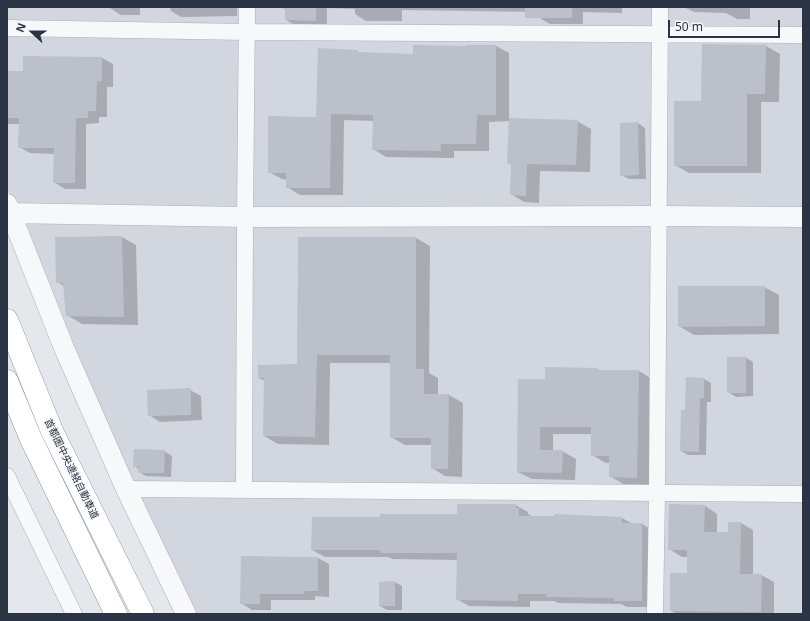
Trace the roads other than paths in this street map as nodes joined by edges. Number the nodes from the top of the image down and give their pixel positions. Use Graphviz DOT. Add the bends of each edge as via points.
graph roads {
  1 [pos="247,7"];
  2 [pos="660,7"];
  3 [pos="7,28"];
  4 [pos="247,32"];
  5 [pos="660,34"];
  6 [pos="803,35"];
  7 [pos="8,210"];
  8 [pos="659,216"];
  9 [pos="803,217"];
  10 [pos="245,218"];
  11 [pos="7,320"];
  12 [pos="7,381"];
  13 [pos="7,476"];
  14 [pos="126,489"];
  15 [pos="244,490"];
  16 [pos="657,493"];
  17 [pos="803,494"];
  18 [pos="74,614"];
  19 [pos="116,614"];
  20 [pos="142,614"];
  21 [pos="186,614"];
  22 [pos="655,614"];
  1 -- 4 [label="street"];
  2 -- 5 [label="street"];
  3 -- 4 [label="street"];
  4 -- 5 [label="street"];
  4 -- 10 [label="street"];
  5 -- 6 [label="street"];
  5 -- 8 [label="street"];
  7 -- 10 [label="street"];
  7 -- 14 [label="street" via="64,348"];
  8 -- 9 [label="street"];
  8 -- 10 [label="street"];
  8 -- 16 [label="street"];
  10 -- 15 [label="street"];
  11 -- 20 [label="highway, 首都圏中央連絡自動車道" via="52,431"];
  12 -- 19 [label="highway" via="31,439"];
  13 -- 18 [label="street"];
  14 -- 15 [label="street"];
  14 -- 21 [label="street"];
  15 -- 16 [label="street"];
  16 -- 17 [label="street"];
  16 -- 22 [label="street"];
}
